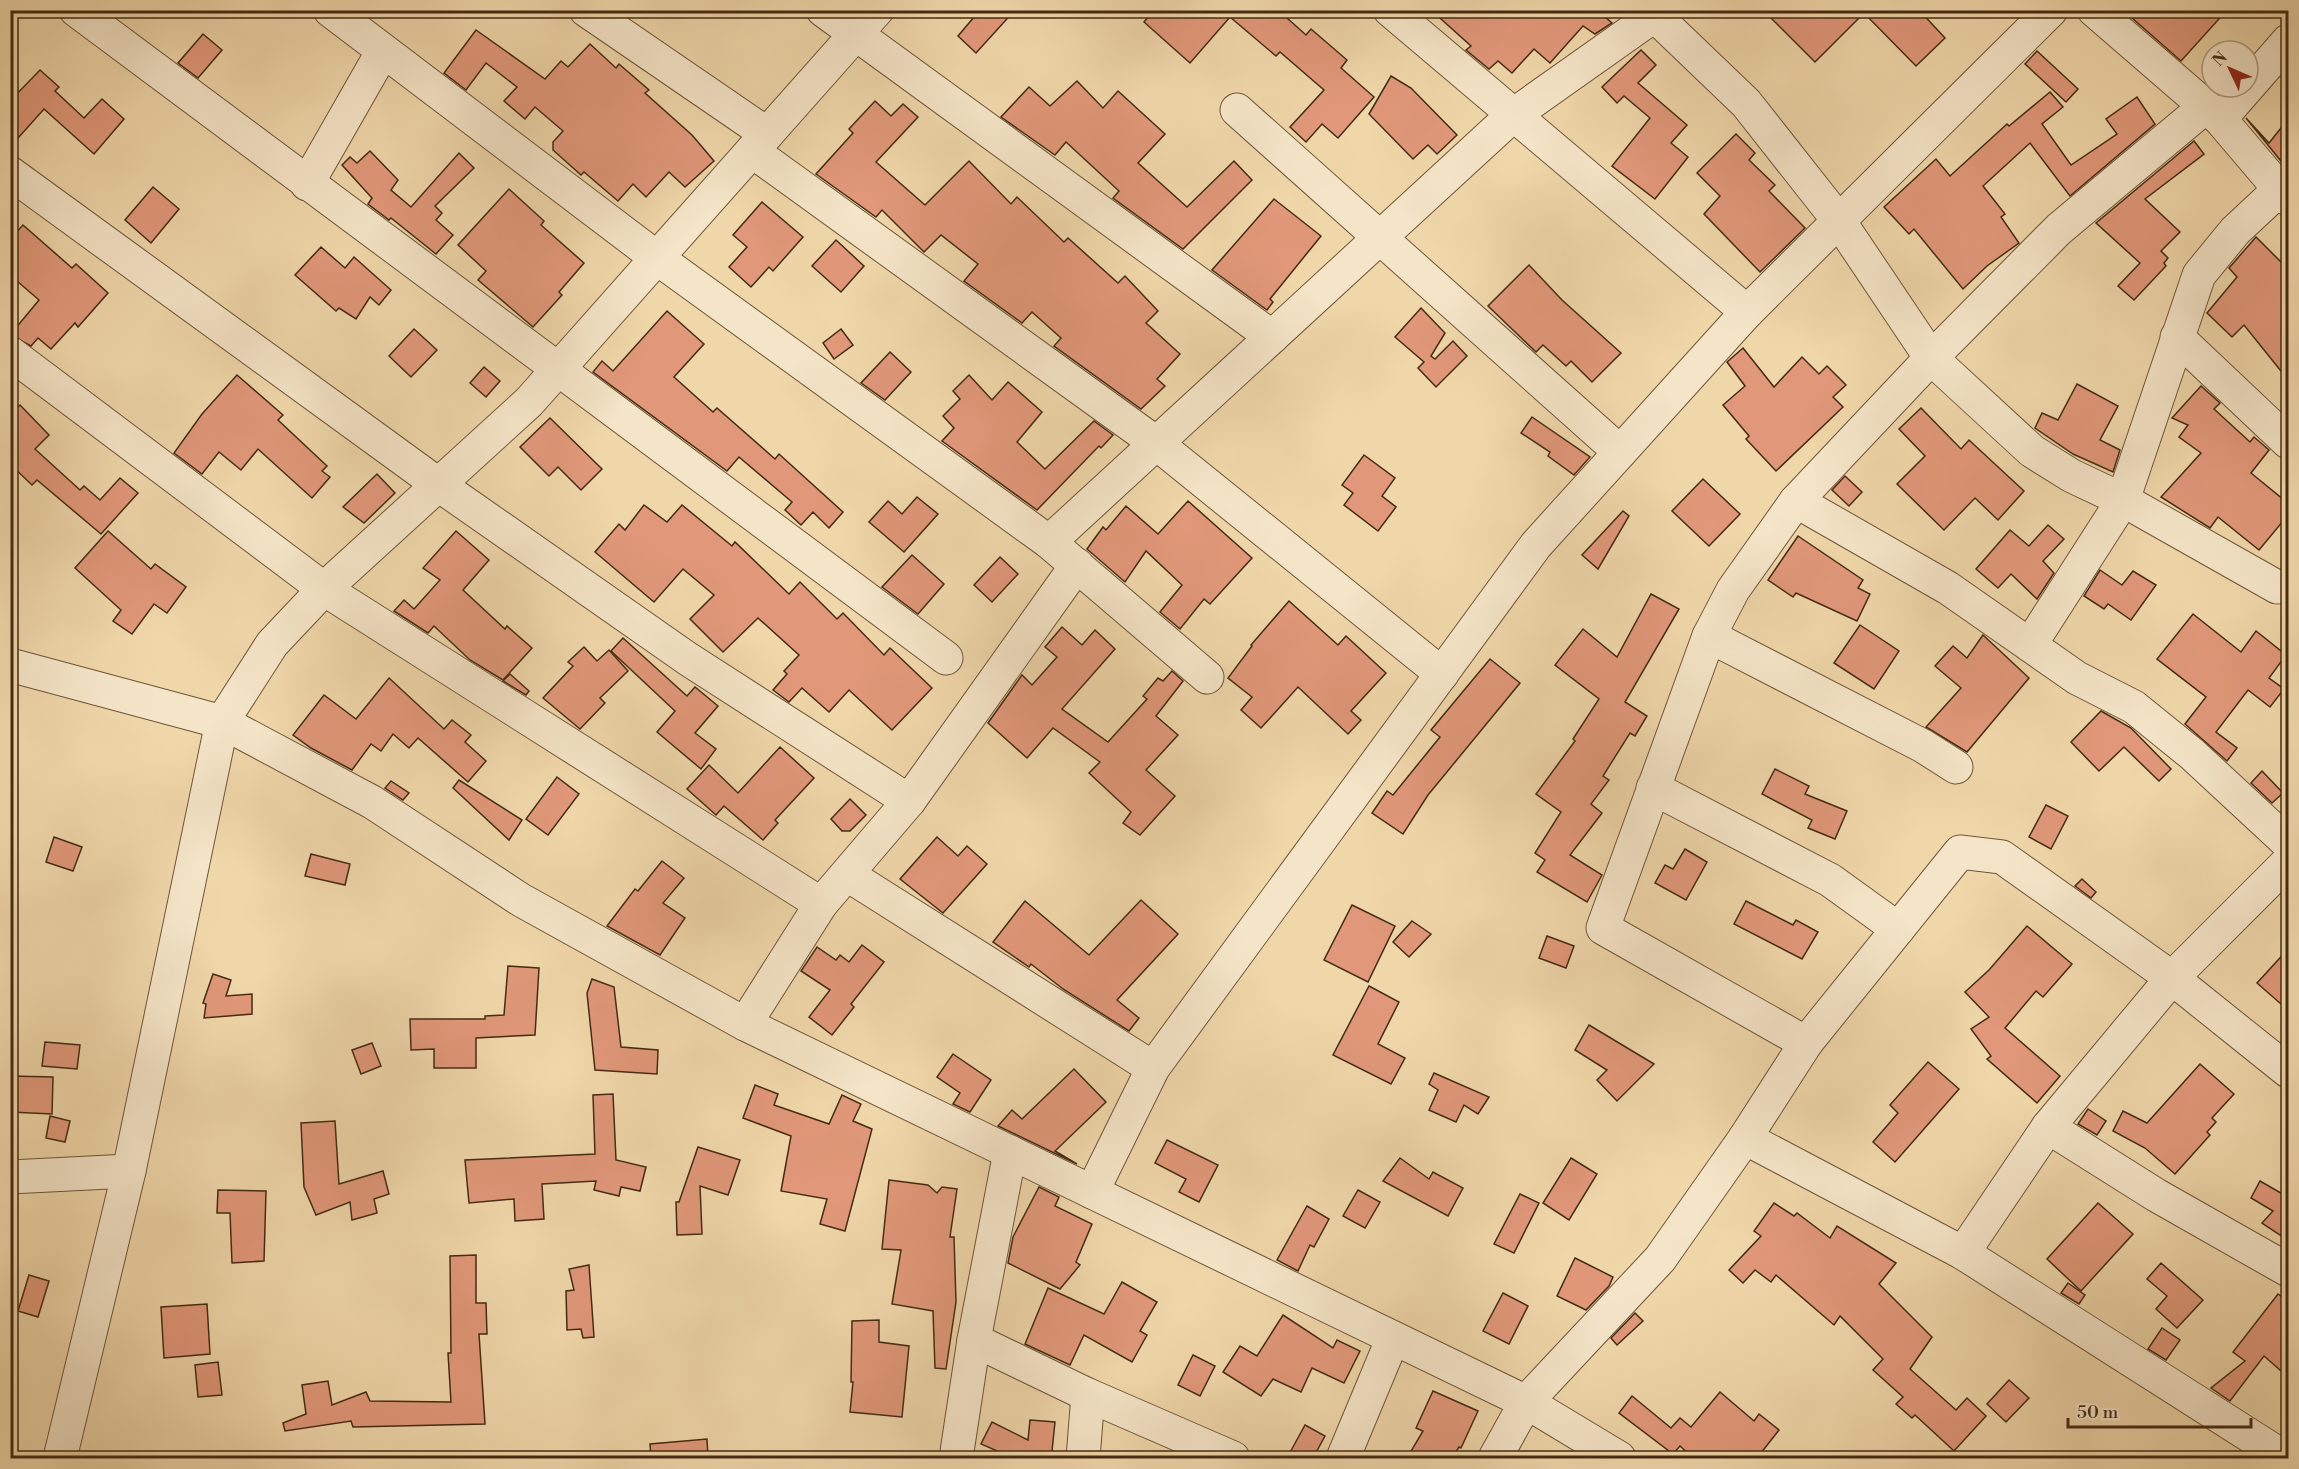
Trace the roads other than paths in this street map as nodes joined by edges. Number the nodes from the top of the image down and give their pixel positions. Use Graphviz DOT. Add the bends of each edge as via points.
graph roads {
  1 [pos="76,10"];
  2 [pos="330,10"];
  3 [pos="586,10"];
  4 [pos="823,10"];
  5 [pos="877,10"];
  6 [pos="1390,10"];
  7 [pos="2051,10"];
  8 [pos="2094,10"];
  9 [pos="1656,12"];
  10 [pos="855,35"];
  11 [pos="2289,41"];
  12 [pos="383,51"];
  13 [pos="1237,110"];
  14 [pos="2212,113"];
  15 [pos="1512,116"];
  16 [pos="760,142"];
  17 [pos="10,173"];
  18 [pos="307,184"];
  19 [pos="2284,194"];
  20 [pos="1839,221"];
  21 [pos="1378,239"];
  22 [pos="657,258"];
  23 [pos="1747,312"];
  24 [pos="1272,337"];
  25 [pos="2177,337"];
  26 [pos="10,353"];
  27 [pos="1931,357"];
  28 [pos="557,371"];
  29 [pos="2289,442"];
  30 [pos="1156,443"];
  31 [pos="1620,452"];
  32 [pos="439,485"];
  33 [pos="2123,500"];
  34 [pos="1796,501"];
  35 [pos="1049,542"];
  36 [pos="1077,565"];
  37 [pos="2277,587"];
  38 [pos="324,590"];
  39 [pos="1709,636"];
  40 [pos="2030,645"];
  41 [pos="946,658"];
  42 [pos="10,665"];
  43 [pos="1442,674"];
  44 [pos="1207,677"];
  45 [pos="222,722"];
  46 [pos="1956,767"];
  47 [pos="1653,788"];
  48 [pos="909,801"];
  49 [pos="2289,843"];
  50 [pos="2289,862"];
  51 [pos="848,875"];
  52 [pos="821,904"];
  53 [pos="1898,929"];
  54 [pos="2172,978"];
  55 [pos="745,1024"];
  56 [pos="1806,1043"];
  57 [pos="1153,1068"];
  58 [pos="2289,1071"];
  59 [pos="2048,1126"];
  60 [pos="1746,1138"];
  61 [pos="1010,1152"];
  62 [pos="129,1171"];
  63 [pos="10,1177"];
  64 [pos="1092,1192"];
  65 [pos="1963,1253"];
  66 [pos="2289,1270"];
  67 [pos="1393,1338"];
  68 [pos="974,1340"];
  69 [pos="1088,1395"];
  70 [pos="1526,1402"];
  71 [pos="60,1458"];
  72 [pos="956,1458"];
  73 [pos="1083,1458"];
  74 [pos="1233,1458"];
  75 [pos="1343,1458"];
  76 [pos="1495,1458"];
  77 [pos="1619,1458"];
  78 [pos="2284,1458"];
  1 -- 18 [label="street"];
  2 -- 12 [label="street"];
  3 -- 16 [label="street"];
  4 -- 10 [label="street"];
  5 -- 10 [label="street"];
  6 -- 15 [label="street"];
  7 -- 20 [label="street"];
  8 -- 14 [label="street"];
  9 -- 15 [label="street"];
  9 -- 20 [label="street" via="1746,103"];
  10 -- 16 [label="street"];
  10 -- 24 [label="street"];
  11 -- 14 [label="street"];
  12 -- 18 [label="street"];
  12 -- 22 [label="street"];
  13 -- 21 [label="street"];
  14 -- 19 [label="street"];
  14 -- 27 [label="street" via="2059,229"];
  15 -- 21 [label="street"];
  15 -- 23 [label="street"];
  16 -- 22 [label="street"];
  16 -- 30 [label="street"];
  17 -- 32 [label="street"];
  18 -- 28 [label="street"];
  19 -- 25 [label="street" via="2235,231 2199,275"];
  20 -- 23 [label="street"];
  20 -- 27 [label="street"];
  21 -- 24 [label="street"];
  21 -- 31 [label="street"];
  22 -- 28 [label="street"];
  22 -- 35 [label="street"];
  23 -- 31 [label="street"];
  24 -- 30 [label="street"];
  25 -- 29 [label="street"];
  25 -- 33 [label="street"];
  26 -- 38 [label="street"];
  27 -- 33 [label="street" via="2032,451 2072,476"];
  27 -- 34 [label="street"];
  28 -- 32 [label="street"];
  28 -- 41 [label="street"];
  30 -- 35 [label="street"];
  30 -- 43 [label="street"];
  31 -- 43 [label="street" via="1536,545"];
  32 -- 38 [label="street"];
  32 -- 48 [label="street" via="688,659"];
  33 -- 37 [label="street"];
  33 -- 40 [label="street"];
  34 -- 39 [label="street" via="1733,590"];
  34 -- 40 [label="street" via="1948,588"];
  35 -- 36 [label="street"];
  36 -- 44 [label="street"];
  36 -- 48 [label="street"];
  38 -- 45 [label="street" via="272,644"];
  38 -- 52 [label="street"];
  39 -- 46 [label="street" via="1923,746"];
  39 -- 47 [label="street"];
  40 -- 49 [label="street" via="2077,678 2134,707"];
  42 -- 45 [label="street"];
  43 -- 57 [label="street"];
  45 -- 55 [label="street" via="372,802 521,900"];
  45 -- 62 [label="street"];
  47 -- 53 [label="street" via="1830,880"];
  47 -- 56 [label="street" via="1603,928"];
  48 -- 51 [label="street"];
  50 -- 54 [label="street"];
  51 -- 52 [label="street"];
  51 -- 57 [label="street"];
  52 -- 55 [label="street"];
  53 -- 54 [label="street" via="1960,852 2002,857"];
  53 -- 56 [label="street"];
  54 -- 58 [label="street"];
  54 -- 59 [label="street"];
  55 -- 61 [label="street"];
  56 -- 60 [label="street"];
  57 -- 64 [label="street"];
  59 -- 65 [label="street"];
  59 -- 66 [label="street" via="2156,1195"];
  60 -- 65 [label="street"];
  60 -- 70 [label="street" via="1660,1259"];
  61 -- 64 [label="street"];
  61 -- 68 [label="street"];
  62 -- 63 [label="street"];
  62 -- 71 [label="street"];
  64 -- 67 [label="street"];
  65 -- 78 [label="street"];
  67 -- 70 [label="street"];
  67 -- 75 [label="street"];
  68 -- 69 [label="street"];
  68 -- 72 [label="street"];
  69 -- 73 [label="street"];
  69 -- 74 [label="street"];
  70 -- 76 [label="street"];
  70 -- 77 [label="street"];
}
